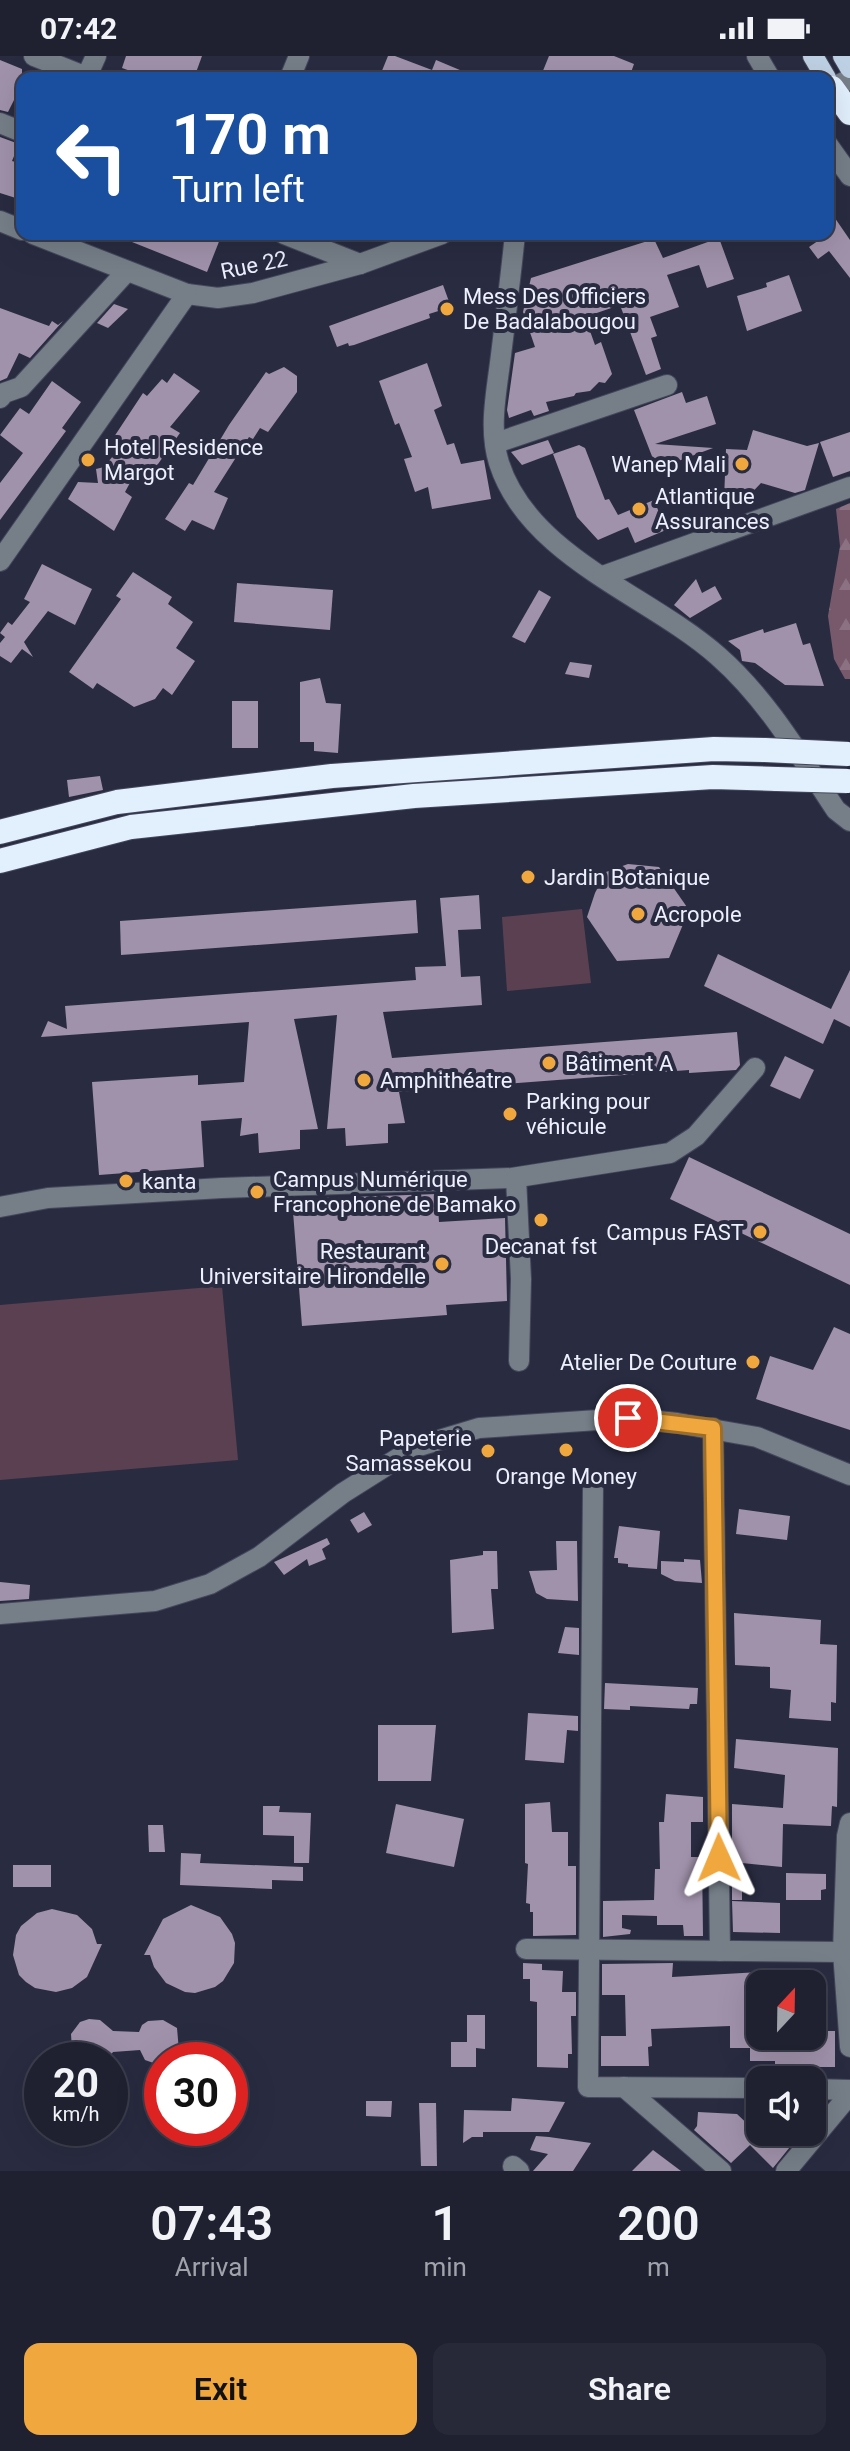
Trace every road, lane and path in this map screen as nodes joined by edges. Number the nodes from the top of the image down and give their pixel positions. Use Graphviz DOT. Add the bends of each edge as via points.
graph roads {
  1 [pos="34,56"];
  2 [pos="843,56"];
  3 [pos="850,68"];
  4 [pos="73,72"];
  5 [pos="834,85"];
  6 [pos="850,113"];
  7 [pos="834,153"];
  8 [pos="850,176"];
  9 [pos="48,240"];
  10 [pos="299,240"];
  11 [pos="426,240"];
  12 [pos="514,240"];
  13 [pos="360,264"];
  14 [pos="127,271"];
  15 [pos="187,294"];
  16 [pos="667,385"];
  17 [pos="1,394"];
  18 [pos="496,443"];
  19 [pos="850,487"];
  20 [pos="0,561"];
  21 [pos="603,576"];
  22 [pos="849,754"];
  23 [pos="848,781"];
  24 [pos="850,821"];
  25 [pos="0,832"];
  26 [pos="0,861"];
  27 [pos="755,1068"];
  28 [pos="516,1178"];
  29 [pos="0,1207"];
  30 [pos="519,1361"];
  31 [pos="713,1428"];
  32 [pos="850,1475"];
  33 [pos="593,1485"];
  34 [pos="0,1614"];
  35 [pos="850,1823"];
  36 [pos="526,1949"];
  37 [pos="589,1949"];
  38 [pos="720,1951"];
  39 [pos="843,1952"];
  40 [pos="850,2047"];
  41 [pos="624,2087"];
  42 [pos="746,2088"];
  43 [pos="826,2090"];
  44 [pos="850,2092"];
  45 [pos="721,2171"];
  46 [pos="786,2171"];
  1 -- 4 [label="street"];
  2 -- 3 [label="main road"];
  5 -- 6 [label="highway"];
  7 -- 8 [label="street"];
  9 -- 14 [label="street, Rue 22"];
  10 -- 13 [label="street"];
  11 -- 13 [label="street, Rue 22"];
  12 -- 18 [label="street" via="493,420"];
  13 -- 15 [label="street, Rue 22" via="253,293 218,298"];
  14 -- 15 [label="street, Rue 22"];
  14 -- 17 [label="street" via="21,387"];
  15 -- 20 [label="street"];
  16 -- 18 [label="street"];
  18 -- 21 [label="street" via="514,498 548,536"];
  19 -- 21 [label="street"];
  21 -- 24 [label="street" via="679,625 752,687 836,810"];
  22 -- 25 [label="highway, bridge" via="714,749 332,776 117,802"];
  23 -- 26 [label="highway, bridge" via="713,777 398,798 131,827"];
  27 -- 28 [label="street" via="696,1136 670,1153"];
  28 -- 29 [label="street" via="222,1188 48,1198"];
  28 -- 30 [label="street"];
  31 -- 32 [label="street" via="757,1437"];
  31 -- 34 [label="street" via="628,1418 479,1428 416,1447 343,1493 259,1557 210,1584 155,1601"];
  31 -- 38 [label="street"];
  33 -- 37 [label="street"];
  35 -- 39 [label="street"];
  36 -- 37 [label="street"];
  37 -- 38 [label="street"];
  37 -- 41 [label="street" via="588,2087"];
  38 -- 39 [label="street"];
  39 -- 40 [label="street"];
  41 -- 42 [label="street"];
  41 -- 45 [label="street"];
  43 -- 44 [label="street"];
  44 -- 46 [label="street"];
}
